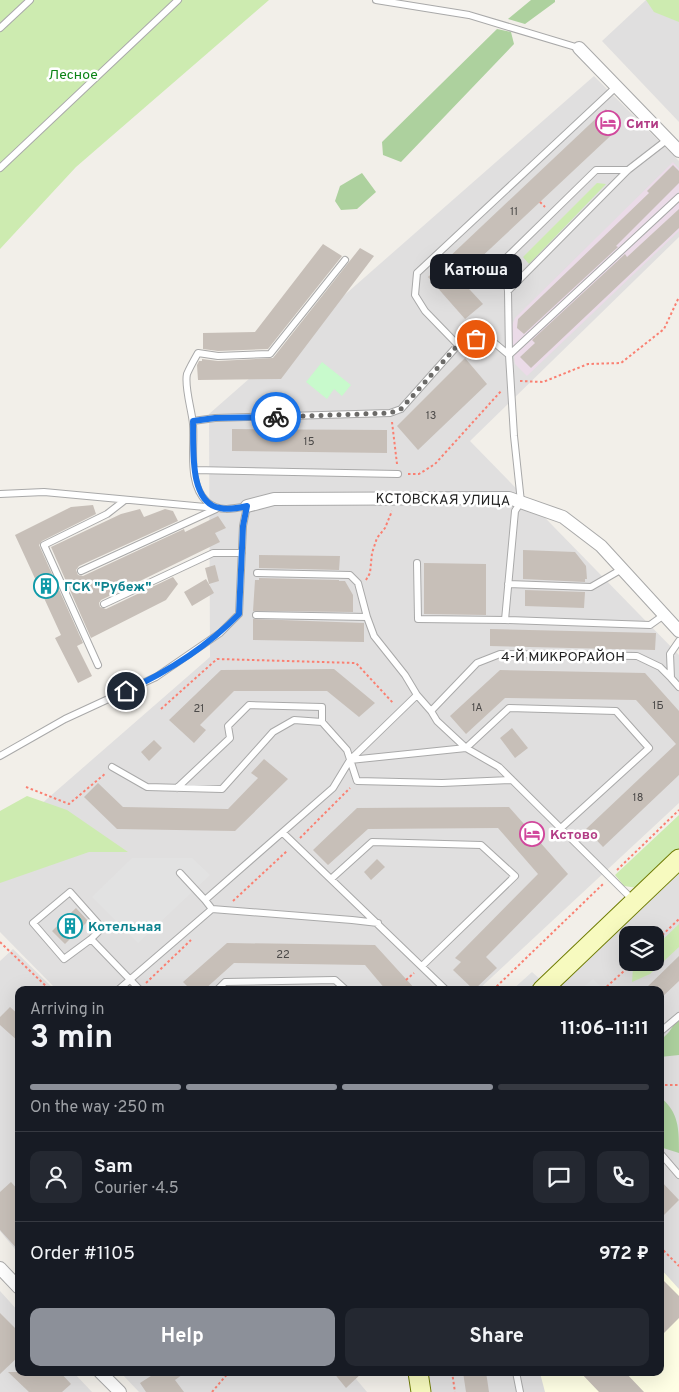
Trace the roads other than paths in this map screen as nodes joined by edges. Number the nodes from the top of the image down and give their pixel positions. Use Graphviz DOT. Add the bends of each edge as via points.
graph roads {
  1 [pos="30,0"];
  2 [pos="178,0"];
  3 [pos="376,0"];
  4 [pos="0,28"];
  5 [pos="579,48"];
  6 [pos="616,86"];
  7 [pos="668,139"];
  8 [pos="679,151"];
  9 [pos="0,168"];
  10 [pos="628,170"];
  11 [pos="679,197"];
  12 [pos="346,260"];
  13 [pos="508,291"];
  14 [pos="458,345"];
  15 [pos="509,355"];
  16 [pos="193,421"];
  17 [pos="194,470"];
  18 [pos="398,474"];
  19 [pos="0,494"];
  20 [pos="125,500"];
  21 [pos="521,502"];
  22 [pos="247,506"];
  23 [pos="217,508"];
  24 [pos="242,553"];
  25 [pos="417,563"];
  26 [pos="622,569"];
  27 [pos="81,571"];
  28 [pos="257,573"];
  29 [pos="508,584"];
  30 [pos="104,604"];
  31 [pos="664,614"];
  32 [pos="256,615"];
  33 [pos="366,617"];
  34 [pos="505,620"];
  35 [pos="679,632"];
  36 [pos="679,641"];
  37 [pos="98,666"];
  38 [pos="671,678"];
  39 [pos="679,687"];
  40 [pos="417,695"];
  41 [pos="431,711"];
  42 [pos="322,722"];
  43 [pos="466,748"];
  44 [pos="0,756"];
  45 [pos="350,760"];
  46 [pos="112,767"];
  47 [pos="512,780"];
  48 [pos="176,788"];
  49 [pos="561,828"];
  50 [pos="283,833"];
  51 [pos="679,859"];
  52 [pos="180,873"];
  53 [pos="332,879"];
  54 [pos="205,900"];
  55 [pos="634,901"];
  56 [pos="212,908"];
  57 [pos="379,924"];
  58 [pos="91,939"];
  59 [pos="422,966"];
  60 [pos="130,980"];
  61 [pos="123,986"];
  62 [pos="135,986"];
  63 [pos="221,986"];
  64 [pos="342,986"];
  65 [pos="442,986"];
  66 [pos="546,986"];
  67 [pos="679,1016"];
  68 [pos="664,1029"];
  69 [pos="664,1157"];
  70 [pos="679,1174"];
  71 [pos="0,1268"];
  72 [pos="15,1284"];
  73 [pos="104,1376"];
  74 [pos="419,1376"];
  75 [pos="517,1376"];
  76 [pos="120,1392"];
  77 [pos="422,1392"];
  78 [pos="520,1392"];
  1 -- 4 [label="lane"];
  2 -- 9 [label="lane"];
  3 -- 5 [label="lane" via="468,14"];
  5 -- 6 [label="street"];
  6 -- 7 [label="street"];
  6 -- 14 [label="lane" via="418,273 414,296"];
  7 -- 8 [label="street"];
  7 -- 10 [label="lane"];
  10 -- 13 [label="lane"];
  10 -- 13 [label="lane" via="596,170 504,260"];
  11 -- 15 [label="lane"];
  12 -- 16 [label="lane" via="270,354 218,356 198,353 187,375"];
  13 -- 15 [label="lane"];
  14 -- 15 [label="lane" via="476,339 491,340"];
  14 -- 16 [label="lane" via="401,409 390,413"];
  15 -- 21 [label="lane"];
  16 -- 17 [label="lane"];
  17 -- 18 [label="lane"];
  17 -- 23 [label="lane" via="199,492"];
  19 -- 20 [label="lane" via="44,492"];
  20 -- 23 [label="lane"];
  20 -- 37 [label="lane" via="107,514 44,545"];
  21 -- 22 [label="street, КСТОВСКАЯ УЛИЦА" via="509,498 274,499"];
  21 -- 26 [label="street, КСТОВСКАЯ УЛИЦА" via="563,518 601,546"];
  21 -- 29 [label="lane" via="515,512"];
  22 -- 23 [label="lane"];
  22 -- 24 [label="lane"];
  23 -- 27 [label="lane"];
  24 -- 30 [label="lane" via="213,553"];
  24 -- 44 [label="lane" via="239,614 220,633 156,677 65,719"];
  25 -- 34 [label="lane" via="418,619"];
  26 -- 29 [label="lane" via="590,587"];
  26 -- 31 [label="street, КСТОВСКАЯ УЛИЦА"];
  28 -- 33 [label="lane" via="350,575 358,583"];
  29 -- 34 [label="lane"];
  31 -- 34 [label="lane" via="650,625"];
  31 -- 35 [label="street, КСТОВСКАЯ УЛИЦА"];
  32 -- 33 [label="lane"];
  33 -- 40 [label="lane" via="374,636"];
  36 -- 38 [label="lane" via="670,654"];
  38 -- 39 [label="lane, 4-Й МИКРОРАЙОН"];
  38 -- 41 [label="lane, 4-Й МИКРОРАЙОН" via="660,667 637,656 500,654 477,663"];
  40 -- 41 [label="lane"];
  40 -- 45 [label="lane"];
  41 -- 43 [label="lane" via="437,721"];
  42 -- 45 [label="lane" via="347,750"];
  42 -- 48 [label="lane" via="294,720 273,732 222,789"];
  42 -- 48 [label="lane" via="322,707 249,705 228,726 230,738"];
  43 -- 45 [label="lane"];
  43 -- 47 [label="lane" via="499,767"];
  43 -- 49 [label="lane" via="509,708 616,711 649,748"];
  45 -- 47 [label="lane" via="356,781 442,783"];
  45 -- 50 [label="lane" via="333,788"];
  46 -- 48 [label="lane" via="147,787"];
  47 -- 49 [label="lane"];
  49 -- 55 [label="lane"];
  50 -- 53 [label="lane"];
  50 -- 54 [label="lane"];
  51 -- 55 [label="main road"];
  52 -- 54 [label="lane"];
  53 -- 57 [label="lane"];
  53 -- 59 [label="lane" via="372,842 481,845 515,876"];
  54 -- 56 [label="lane"];
  55 -- 66 [label="main road"];
  56 -- 57 [label="lane"];
  56 -- 60 [label="lane"];
  57 -- 59 [label="lane"];
  58 -- 58 [label="lane" via="102,928 70,892 33,923 64,959"];
  58 -- 60 [label="lane"];
  59 -- 65 [label="lane"];
  60 -- 61 [label="lane"];
  60 -- 62 [label="lane"];
  63 -- 64 [label="lane" via="225,982 335,980"];
  67 -- 68 [label="lane"];
  69 -- 70 [label="lane"];
  71 -- 72 [label="street"];
  73 -- 76 [label="street"];
  74 -- 77 [label="main road"];
  75 -- 78 [label="lane"];
}
